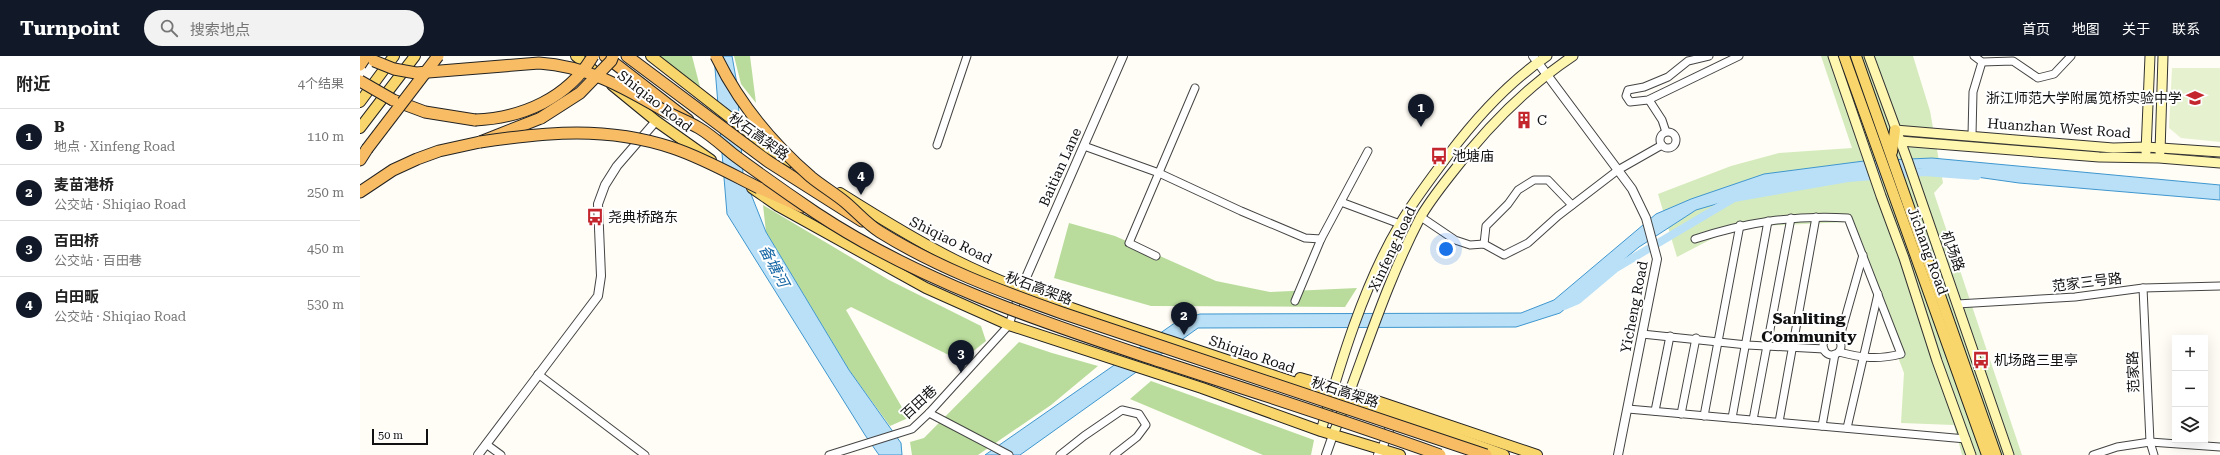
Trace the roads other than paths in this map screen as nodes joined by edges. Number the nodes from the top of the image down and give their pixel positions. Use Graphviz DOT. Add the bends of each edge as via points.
graph roads {
  1 [pos="365,56"];
  2 [pos="394,56"];
  3 [pos="415,56"];
  4 [pos="438,56"];
  5 [pos="576,56"];
  6 [pos="593,56"];
  7 [pos="605,56"];
  8 [pos="613,56"];
  9 [pos="627,56"];
  10 [pos="651,56"];
  11 [pos="716,56"];
  12 [pos="967,56"];
  13 [pos="1123,56"];
  14 [pos="1547,56"];
  15 [pos="1574,56"];
  16 [pos="1709,56"];
  17 [pos="1739,56"];
  18 [pos="1833,56"];
  19 [pos="1844,56"];
  20 [pos="1856,56"];
  21 [pos="1869,56"];
  22 [pos="1974,56"];
  23 [pos="2071,56"];
  24 [pos="2150,56"];
  25 [pos="2163,56"];
  26 [pos="2015,58"];
  27 [pos="1536,59"];
  28 [pos="1687,59"];
  29 [pos="1982,62"];
  30 [pos="360,64"];
  31 [pos="1546,74"];
  32 [pos="360,81"];
  33 [pos="1196,88"];
  34 [pos="1649,100"];
  35 [pos="360,102"];
  36 [pos="656,121"];
  37 [pos="360,128"];
  38 [pos="700,129"];
  39 [pos="1895,130"];
  40 [pos="1666,132"];
  41 [pos="1972,136"];
  42 [pos="1900,141"];
  43 [pos="480,142"];
  44 [pos="937,145"];
  45 [pos="1662,145"];
  46 [pos="1084,146"];
  47 [pos="2146,147"];
  48 [pos="2161,148"];
  49 [pos="1368,151"];
  50 [pos="2220,152"];
  51 [pos="2146,158"];
  52 [pos="2159,158"];
  53 [pos="1893,159"];
  54 [pos="360,160"];
  55 [pos="2220,163"];
  56 [pos="1618,170"];
  57 [pos="1159,173"];
  58 [pos="360,192"];
  59 [pos="1341,202"];
  60 [pos="1572,205"];
  61 [pos="817,214"];
  62 [pos="1421,216"];
  63 [pos="1816,217"];
  64 [pos="1791,218"];
  65 [pos="1768,221"];
  66 [pos="1400,224"];
  67 [pos="1740,226"];
  68 [pos="878,231"];
  69 [pos="1321,239"];
  70 [pos="1695,240"];
  71 [pos="1484,244"];
  72 [pos="1863,255"];
  73 [pos="1156,256"];
  74 [pos="2220,286"];
  75 [pos="2143,288"];
  76 [pos="1021,289"];
  77 [pos="1878,294"];
  78 [pos="1295,301"];
  79 [pos="1957,304"];
  80 [pos="1009,325"];
  81 [pos="1642,334"];
  82 [pos="1670,336"];
  83 [pos="1696,338"];
  84 [pos="1839,340"];
  85 [pos="1718,341"];
  86 [pos="1746,344"];
  87 [pos="1768,346"];
  88 [pos="1793,348"];
  89 [pos="1824,349"];
  90 [pos="1837,353"];
  91 [pos="1864,358"];
  92 [pos="538,374"];
  93 [pos="1333,392"];
  94 [pos="1349,396"];
  95 [pos="1628,409"];
  96 [pos="1655,411"];
  97 [pos="929,413"];
  98 [pos="1681,414"];
  99 [pos="1394,416"];
  100 [pos="1704,416"];
  101 [pos="1732,418"];
  102 [pos="1753,420"];
  103 [pos="1778,422"];
  104 [pos="1822,426"];
  105 [pos="1847,428"];
  106 [pos="1322,431"];
  107 [pos="1333,435"];
  108 [pos="1966,438"];
  109 [pos="2150,442"];
  110 [pos="486,444"];
  111 [pos="2220,447"];
  112 [pos="1380,452"];
  113 [pos="478,455"];
  114 [pos="501,455"];
  115 [pos="645,455"];
  116 [pos="829,455"];
  117 [pos="1009,455"];
  118 [pos="1060,455"];
  119 [pos="1114,455"];
  120 [pos="1326,455"];
  121 [pos="1400,455"];
  122 [pos="1440,455"];
  123 [pos="1486,455"];
  124 [pos="1504,455"];
  125 [pos="1537,455"];
  126 [pos="1618,455"];
  127 [pos="1971,455"];
  128 [pos="1987,455"];
  129 [pos="1996,455"];
  130 [pos="2009,455"];
  131 [pos="2093,455"];
  132 [pos="2154,455"];
  1 -- 30 [label="highway, bridge"];
  1 -- 38 [label="highway, bridge" via="394,69 416,73 521,63 573,67 618,84 668,114"];
  2 -- 35 [label="main road, bridge"];
  3 -- 37 [label="main road, bridge"];
  4 -- 54 [label="highway, bridge"];
  5 -- 36 [label="main road, Shiqiao Road"];
  6 -- 32 [label="highway, bridge" via="579,75 558,95 520,113 494,119 460,118 425,112 393,100"];
  7 -- 38 [label="highway, 秋石高架路, bridge"];
  8 -- 43 [label="highway, bridge" via="580,93 567,102 541,118"];
  9 -- 68 [label="highway, 秋石高架路, bridge" via="769,162"];
  10 -- 76 [label="main road, Shiqiao Road" via="769,148 896,229 956,261"];
  11 -- 68 [label="highway, bridge" via="752,114 789,156 811,178 845,202"];
  12 -- 44 [label="street"];
  13 -- 46 [label="street, Baitian Lane"];
  14 -- 27 [label="main road, Xinfeng Road"];
  15 -- 31 [label="main road, Xinfeng Road"];
  16 -- 28 [label="street"];
  17 -- 34 [label="street"];
  18 -- 108 [label="main road" via="1904,258 1937,361"];
  19 -- 128 [label="main road, Jichang Road"];
  20 -- 53 [label="main road, Jichang Road"];
  21 -- 39 [label="main road, 机场路"];
  22 -- 29 [label="street"];
  23 -- 26 [label="street" via="2054,74 2038,78"];
  24 -- 47 [label="main road"];
  25 -- 48 [label="main road"];
  26 -- 29 [label="street"];
  27 -- 31 [label="street, Yicheng Road"];
  27 -- 66 [label="main road, Xinfeng Road" via="1497,97 1461,138"];
  28 -- 34 [label="street" via="1668,77 1644,87 1628,90 1626,96 1630,102"];
  29 -- 41 [label="street" via="1973,92"];
  31 -- 56 [label="street, Yicheng Road"];
  31 -- 62 [label="main road, Xinfeng Road" via="1503,112 1472,146"];
  33 -- 57 [label="street"];
  34 -- 40 [label="street" via="1662,120"];
  36 -- 80 [label="main road, Shiqiao Road, bridge" via="778,206 926,288"];
  36 -- 92 [label="street" via="617,166 605,185 598,204 601,276 598,296"];
  38 -- 61 [label="highway, 秋石高架路, bridge"];
  39 -- 41 [label="main road, Huanzhan West Road"];
  39 -- 42 [label="main road, 机场路"];
  39 -- 53 [label="main road"];
  40 -- 45 [label="street" via="1660,138"];
  40 -- 45 [label="street" via="1673,133 1676,141 1674,146 1669,148"];
  41 -- 47 [label="main road, Huanzhan West Road" via="2114,148"];
  42 -- 51 [label="main road, Huanzhan West Road"];
  42 -- 79 [label="main road, 机场路"];
  43 -- 58 [label="highway" via="439,150 417,159 393,170"];
  43 -- 61 [label="highway, bridge" via="560,132 597,132 647,140 699,159"];
  45 -- 56 [label="street"];
  46 -- 57 [label="street"];
  46 -- 76 [label="street, Baitian Lane"];
  47 -- 48 [label="main road, Huanzhan West Road"];
  47 -- 51 [label="main road"];
  48 -- 50 [label="main road, Huanzhan West Road"];
  48 -- 52 [label="main road"];
  49 -- 59 [label="street"];
  51 -- 52 [label="main road, Huanzhan West Road"];
  52 -- 55 [label="main road, Huanzhan West Road"];
  53 -- 129 [label="main road, Jichang Road"];
  56 -- 60 [label="street"];
  56 -- 81 [label="street, Yicheng Road" via="1632,189 1646,218 1658,259"];
  57 -- 69 [label="street" via="1305,238"];
  57 -- 73 [label="street" via="1129,243"];
  59 -- 66 [label="street"];
  59 -- 69 [label="street"];
  60 -- 71 [label="street" via="1528,243 1504,255"];
  60 -- 71 [label="street" via="1548,180 1534,180 1518,190 1486,226"];
  61 -- 122 [label="highway, 秋石高架路, bridge" via="942,281 1002,307"];
  62 -- 71 [label="street" via="1455,240 1470,245"];
  62 -- 94 [label="main road, Xinfeng Road" via="1380,309"];
  63 -- 64 [label="street"];
  63 -- 72 [label="street" via="1848,218"];
  63 -- 88 [label="street"];
  64 -- 65 [label="street"];
  64 -- 87 [label="street"];
  65 -- 67 [label="street"];
  65 -- 86 [label="street"];
  66 -- 93 [label="main road, Xinfeng Road" via="1379,266"];
  67 -- 70 [label="street"];
  67 -- 85 [label="street"];
  68 -- 123 [label="highway, 秋石高架路, bridge" via="933,261 1008,294"];
  69 -- 78 [label="street"];
  72 -- 77 [label="street"];
  72 -- 84 [label="street"];
  74 -- 75 [label="street, 范家三号路"];
  75 -- 79 [label="street, 范家三号路" via="1998,304"];
  75 -- 109 [label="street, 范家路"];
  76 -- 80 [label="street, 百田巷"];
  76 -- 93 [label="main road, Shiqiao Road" via="1123,325 1155,333"];
  77 -- 91 [label="street"];
  77 -- 91 [label="street" via="1901,354 1882,359"];
  79 -- 130 [label="main road, 机场路"];
  80 -- 97 [label="street, 百田巷"];
  80 -- 106 [label="main road, Shiqiao Road"];
  81 -- 82 [label="street"];
  81 -- 95 [label="street, Yicheng Road"];
  82 -- 83 [label="street"];
  82 -- 96 [label="street"];
  83 -- 85 [label="street"];
  83 -- 98 [label="street"];
  84 -- 89 [label="street" via="1828,338 1824,343"];
  84 -- 90 [label="street" via="1841,346"];
  85 -- 86 [label="street"];
  85 -- 100 [label="street"];
  86 -- 87 [label="street"];
  86 -- 101 [label="street"];
  87 -- 88 [label="street"];
  87 -- 102 [label="street"];
  88 -- 89 [label="street"];
  88 -- 103 [label="street"];
  89 -- 90 [label="street" via="1827,353"];
  90 -- 91 [label="street"];
  90 -- 104 [label="street"];
  91 -- 105 [label="street"];
  92 -- 110 [label="street"];
  92 -- 115 [label="street"];
  93 -- 94 [label="main road, Shiqiao Road"];
  93 -- 106 [label="main road, Xinfeng Road"];
  94 -- 99 [label="main road, Shiqiao Road"];
  94 -- 107 [label="main road, Xinfeng Road"];
  94 -- 125 [label="main road"];
  95 -- 96 [label="street"];
  95 -- 126 [label="street, Yicheng Road"];
  96 -- 98 [label="street"];
  97 -- 116 [label="street, 百田巷" via="912,428"];
  97 -- 117 [label="street"];
  98 -- 100 [label="street"];
  99 -- 112 [label="street"];
  99 -- 124 [label="main road, Shiqiao Road"];
  100 -- 101 [label="street"];
  101 -- 102 [label="street"];
  102 -- 103 [label="street"];
  103 -- 104 [label="street"];
  104 -- 105 [label="street"];
  105 -- 108 [label="street"];
  106 -- 107 [label="main road, Shiqiao Road"];
  107 -- 112 [label="main road, Shiqiao Road"];
  107 -- 120 [label="street"];
  108 -- 127 [label="main road"];
  109 -- 111 [label="street"];
  109 -- 131 [label="street" via="2117,447"];
  109 -- 132 [label="street, 范家路"];
  110 -- 113 [label="street"];
  110 -- 114 [label="street"];
  112 -- 121 [label="main road, Shiqiao Road"];
  118 -- 119 [label="street" via="1122,410 1138,414 1146,425 1137,437"];
}
